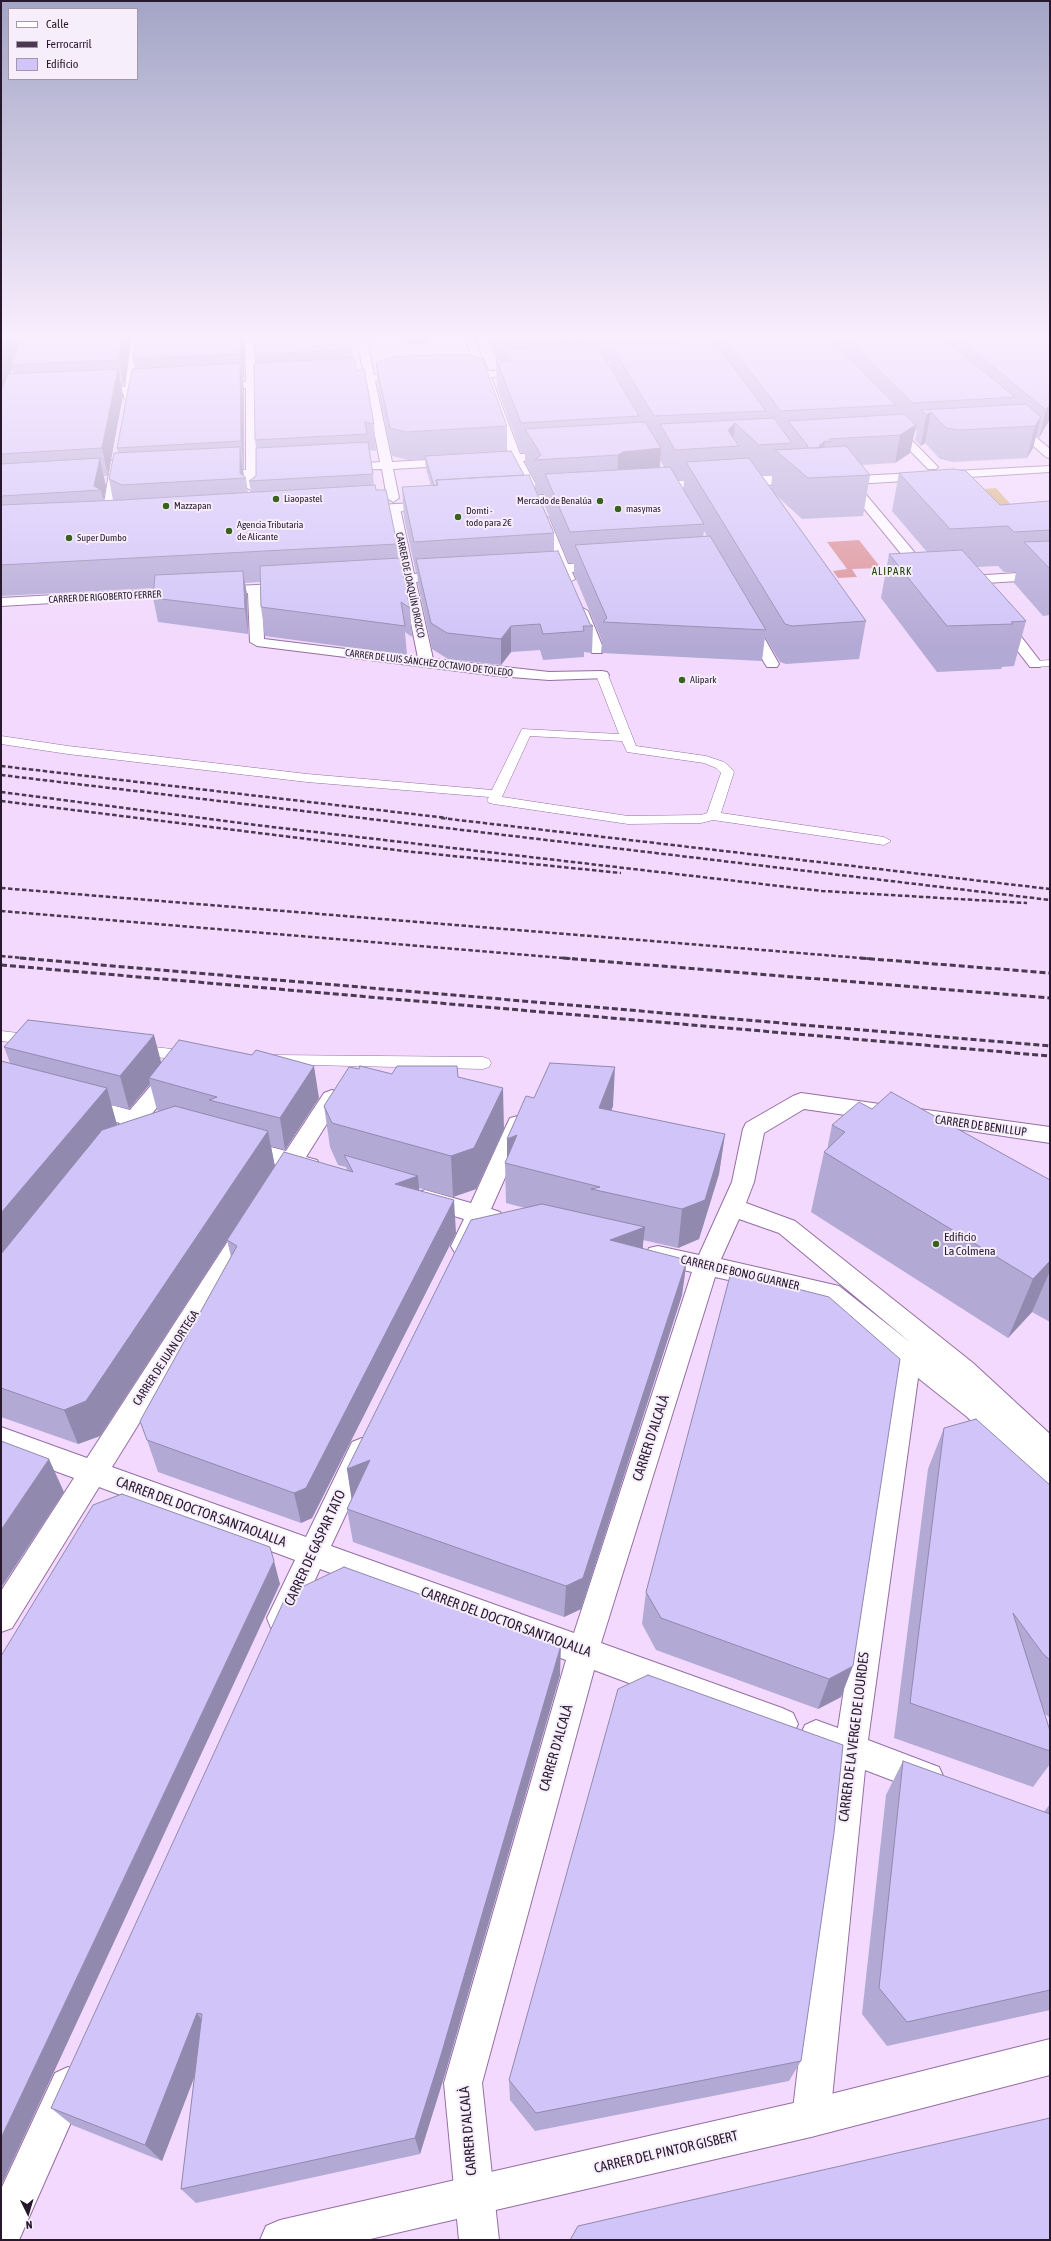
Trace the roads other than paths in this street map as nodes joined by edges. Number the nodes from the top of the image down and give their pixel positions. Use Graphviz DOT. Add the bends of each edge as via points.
graph roads {
  1 [pos="251,439"];
  2 [pos="382,439"];
  3 [pos="509,439"];
  4 [pos="904,439"];
  5 [pos="1031,439"];
  6 [pos="119,451"];
  7 [pos="1050,455"];
  8 [pos="562,456"];
  9 [pos="516,458"];
  10 [pos="1050,460"];
  11 [pos="787,462"];
  12 [pos="387,465"];
  13 [pos="932,467"];
  14 [pos="331,468"];
  15 [pos="657,469"];
  16 [pos="299,470"];
  17 [pos="1047,471"];
  18 [pos="252,473"];
  19 [pos="797,475"];
  20 [pos="198,476"];
  21 [pos="113,480"];
  22 [pos="128,480"];
  23 [pos="98,481"];
  24 [pos="848,481"];
  25 [pos="639,489"];
  26 [pos="671,490"];
  27 [pos="582,492"];
  28 [pos="534,495"];
  29 [pos="436,496"];
  30 [pos="500,497"];
  31 [pos="252,500"];
  32 [pos="354,500"];
  33 [pos="394,503"];
  34 [pos="446,505"];
  35 [pos="346,511"];
  36 [pos="94,516"];
  37 [pos="106,520"];
  38 [pos="133,520"];
  39 [pos="618,565"];
  40 [pos="564,569"];
  41 [pos="525,571"];
  42 [pos="463,575"];
  43 [pos="1050,575"];
  44 [pos="408,578"];
  45 [pos="970,580"];
  46 [pos="362,582"];
  47 [pos="301,586"];
  48 [pos="255,589"];
  49 [pos="979,592"];
  50 [pos="1,602"];
  51 [pos="993,610"];
  52 [pos="742,612"];
  53 [pos="597,650"];
  54 [pos="426,662"];
  55 [pos="1050,663"];
  56 [pos="772,664"];
  57 [pos="1035,664"];
  58 [pos="602,675"];
  59 [pos="627,738"];
  60 [pos="1,740"];
  61 [pos="497,794"];
  62 [pos="713,816"];
  63 [pos="884,841"];
  64 [pos="1,1036"];
  65 [pos="47,1041"];
  66 [pos="124,1049"];
  67 [pos="209,1058"];
  68 [pos="256,1060"];
  69 [pos="483,1063"];
  70 [pos="174,1072"];
  71 [pos="332,1098"];
  72 [pos="68,1102"];
  73 [pos="527,1105"];
  74 [pos="135,1119"];
  75 [pos="187,1133"];
  76 [pos="1050,1135"];
  77 [pos="224,1143"];
  78 [pos="115,1144"];
  79 [pos="291,1161"];
  80 [pos="329,1172"];
  81 [pos="404,1193"];
  82 [pos="732,1207"];
  83 [pos="478,1215"];
  84 [pos="516,1223"];
  85 [pos="638,1250"];
  86 [pos="706,1266"];
  87 [pos="450,1272"];
  88 [pos="908,1357"];
  89 [pos="376,1422"];
  90 [pos="1,1439"];
  91 [pos="1050,1451"];
  92 [pos="92,1473"];
  93 [pos="1050,1477"];
  94 [pos="312,1551"];
  95 [pos="1,1618"];
  96 [pos="269,1646"];
  97 [pos="584,1650"];
  98 [pos="851,1749"];
  99 [pos="952,1788"];
  100 [pos="1050,2057"];
  101 [pos="80,2060"];
  102 [pos="811,2118"];
  103 [pos="474,2196"];
  104 [pos="1,2234"];
  105 [pos="280,2240"];
  106 [pos="480,2240"];
  1 -- 18 [label="street"];
  2 -- 12 [label="street, CARRER DE JOAQUÍN OROZCO"];
  3 -- 9 [label="street"];
  4 -- 13 [label="street"];
  5 -- 7 [label="street"];
  6 -- 21 [label="street"];
  8 -- 9 [label="street"];
  9 -- 12 [label="street"];
  9 -- 28 [label="street"];
  10 -- 13 [label="street"];
  11 -- 19 [label="street"];
  12 -- 14 [label="street"];
  12 -- 33 [label="street, CARRER DE JOAQUÍN OROZCO"];
  13 -- 24 [label="street" via="829,477"];
  15 -- 26 [label="street"];
  16 -- 18 [label="street"];
  17 -- 24 [label="street"];
  18 -- 20 [label="street"];
  18 -- 31 [label="street"];
  19 -- 26 [label="street" via="794,479 787,480"];
  19 -- 26 [label="street" via="812,479"];
  21 -- 22 [label="street"];
  21 -- 23 [label="street"];
  21 -- 37 [label="street"];
  24 -- 45 [label="street" via="920,569 940,578"];
  25 -- 26 [label="street"];
  27 -- 28 [label="street"];
  28 -- 30 [label="street"];
  28 -- 40 [label="street"];
  29 -- 33 [label="street"];
  32 -- 33 [label="street"];
  33 -- 34 [label="street"];
  33 -- 35 [label="street"];
  33 -- 44 [label="street, CARRER DE JOAQUÍN OROZCO"];
  36 -- 37 [label="street"];
  37 -- 38 [label="street"];
  39 -- 40 [label="street"];
  40 -- 41 [label="street"];
  40 -- 53 [label="street"];
  42 -- 44 [label="street"];
  43 -- 45 [label="street"];
  44 -- 46 [label="street"];
  44 -- 54 [label="street, CARRER DE JOAQUÍN OROZCO"];
  45 -- 49 [label="street"];
  47 -- 48 [label="street, CARRER DE RIGOBERTO FERRER"];
  48 -- 50 [label="street, CARRER DE RIGOBERTO FERRER"];
  48 -- 54 [label="street, CARRER DE LUIS SÁNCHEZ OCTAVIO DE TOLEDO" via="257,642"];
  51 -- 57 [label="street"];
  52 -- 56 [label="street"];
  54 -- 58 [label="street, CARRER DE LUIS SÁNCHEZ OCTAVIO DE TOLEDO" via="542,675"];
  55 -- 57 [label="lane"];
  58 -- 59 [label="lane"];
  59 -- 61 [label="lane" via="526,732"];
  59 -- 62 [label="lane" via="631,749 706,760 720,765 728,772"];
  60 -- 61 [label="lane" via="307,778"];
  61 -- 62 [label="lane" via="494,800 628,820 702,819"];
  62 -- 63 [label="lane"];
  64 -- 65 [label="lane"];
  66 -- 67 [label="lane"];
  68 -- 69 [label="lane"];
  70 -- 74 [label="street"];
  71 -- 79 [label="street, CARRER DE JUAN ORTEGA"];
  72 -- 74 [label="street"];
  73 -- 83 [label="street"];
  74 -- 75 [label="street"];
  74 -- 78 [label="street"];
  76 -- 82 [label="street, CARRER DE BENILLUP" via="801,1101 754,1129 743,1182"];
  77 -- 79 [label="street"];
  79 -- 80 [label="street"];
  79 -- 92 [label="street, CARRER DE JUAN ORTEGA"];
  81 -- 83 [label="street"];
  82 -- 86 [label="street, CARRER DE BENILLUP"];
  82 -- 91 [label="street" via="787,1227 964,1371"];
  83 -- 84 [label="street"];
  83 -- 87 [label="street"];
  85 -- 86 [label="street, CARRER DE BONO GUARNER"];
  86 -- 88 [label="street, CARRER DE BONO GUARNER" via="830,1294"];
  86 -- 97 [label="street, CARRER D'ALCALÀ"];
  88 -- 93 [label="street, CARRER DE BONO GUARNER" via="975,1408"];
  88 -- 98 [label="street, CARRER DE LA VERGE DE LOURDES"];
  89 -- 94 [label="street, CARRER DE GASPAR TATO"];
  90 -- 92 [label="street, CARRER DEL DOCTOR SANTAOLALLA"];
  92 -- 94 [label="street, CARRER DEL DOCTOR SANTAOLALLA"];
  92 -- 95 [label="street, CARRER DE JUAN ORTEGA"];
  94 -- 96 [label="street, CARRER DE GASPAR TATO"];
  94 -- 97 [label="street, CARRER DEL DOCTOR SANTAOLALLA"];
  97 -- 98 [label="street, CARRER DEL DOCTOR SANTAOLALLA"];
  97 -- 103 [label="street, CARRER D'ALCALÀ" via="463,2083"];
  98 -- 99 [label="street, CARRER DEL DOCTOR SANTAOLALLA"];
  98 -- 102 [label="street, CARRER DE LA VERGE DE LOURDES"];
  100 -- 102 [label="street, CARRER DEL PINTOR GISBERT"];
  101 -- 104 [label="street"];
  102 -- 103 [label="street, CARRER DEL PINTOR GISBERT"];
  103 -- 105 [label="street, CARRER DEL PINTOR GISBERT"];
  103 -- 106 [label="street, CARRER D'ALCALÀ"];
}
